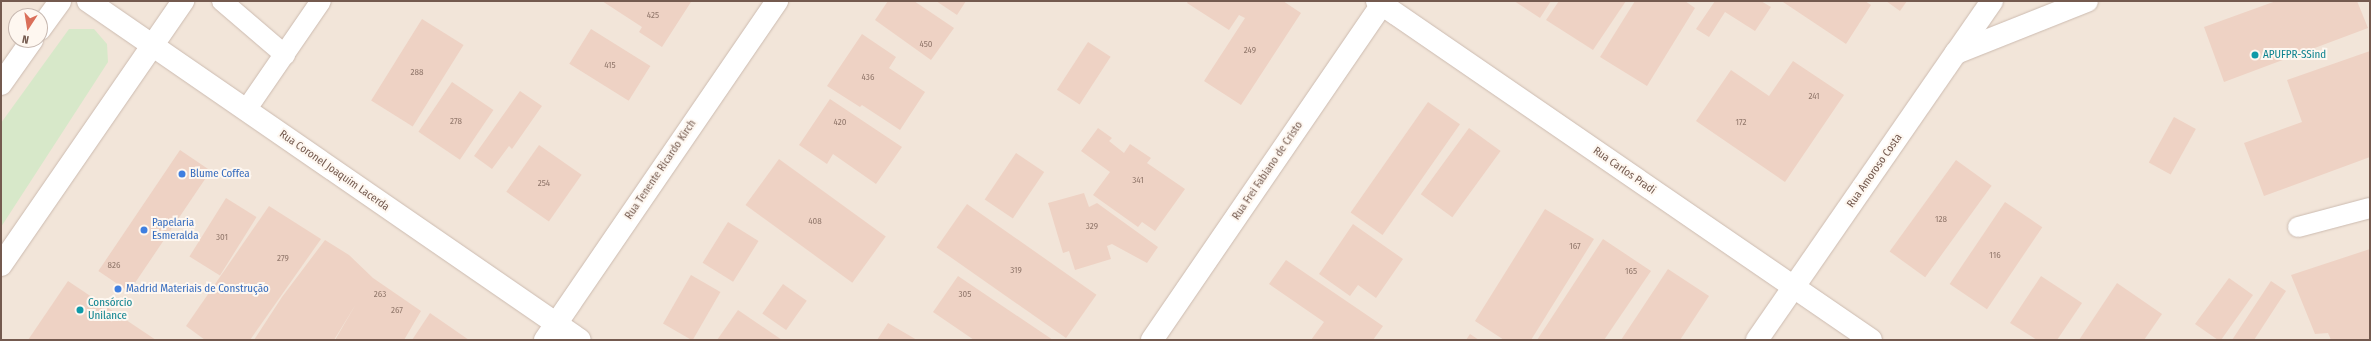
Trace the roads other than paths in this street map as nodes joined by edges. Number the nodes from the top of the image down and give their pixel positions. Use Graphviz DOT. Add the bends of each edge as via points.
graph roads {
  1 [pos="60,1"];
  2 [pos="88,1"];
  3 [pos="183,1"];
  4 [pos="222,1"];
  5 [pos="321,1"];
  6 [pos="777,1"];
  7 [pos="1992,1"];
  8 [pos="1381,2"];
  9 [pos="2075,3"];
  10 [pos="48,18"];
  11 [pos="152,46"];
  12 [pos="26,48"];
  13 [pos="1956,53"];
  14 [pos="285,55"];
  15 [pos="1,84"];
  16 [pos="246,110"];
  17 [pos="2370,208"];
  18 [pos="2298,227"];
  19 [pos="1,265"];
  20 [pos="1794,287"];
  21 [pos="551,332"];
  22 [pos="580,340"];
  23 [pos="1152,340"];
  24 [pos="1757,340"];
  25 [pos="1871,340"];
  1 -- 10 [label="street"];
  2 -- 11 [label="street, Rua Coronel Joaquim Lacerda"];
  3 -- 11 [label="street"];
  4 -- 14 [label="lane"];
  5 -- 14 [label="lane"];
  6 -- 21 [label="street, Rua Tenente Ricardo Kirch"];
  7 -- 13 [label="street, Rua Amoroso Costa"];
  8 -- 20 [label="street, Rua Carlos Pradi"];
  8 -- 23 [label="street, Rua Frei Fabiano de Cristo"];
  9 -- 13 [label="street"];
  11 -- 16 [label="street, Rua Coronel Joaquim Lacerda"];
  11 -- 19 [label="street"];
  12 -- 15 [label="street"];
  13 -- 20 [label="street, Rua Amoroso Costa"];
  14 -- 16 [label="lane"];
  16 -- 21 [label="street, Rua Coronel Joaquim Lacerda"];
  17 -- 18 [label="lane"];
  20 -- 24 [label="street, Rua Amoroso Costa"];
  20 -- 25 [label="street, Rua Carlos Pradi"];
  21 -- 22 [label="street, Rua Coronel Joaquim Lacerda"];
}
